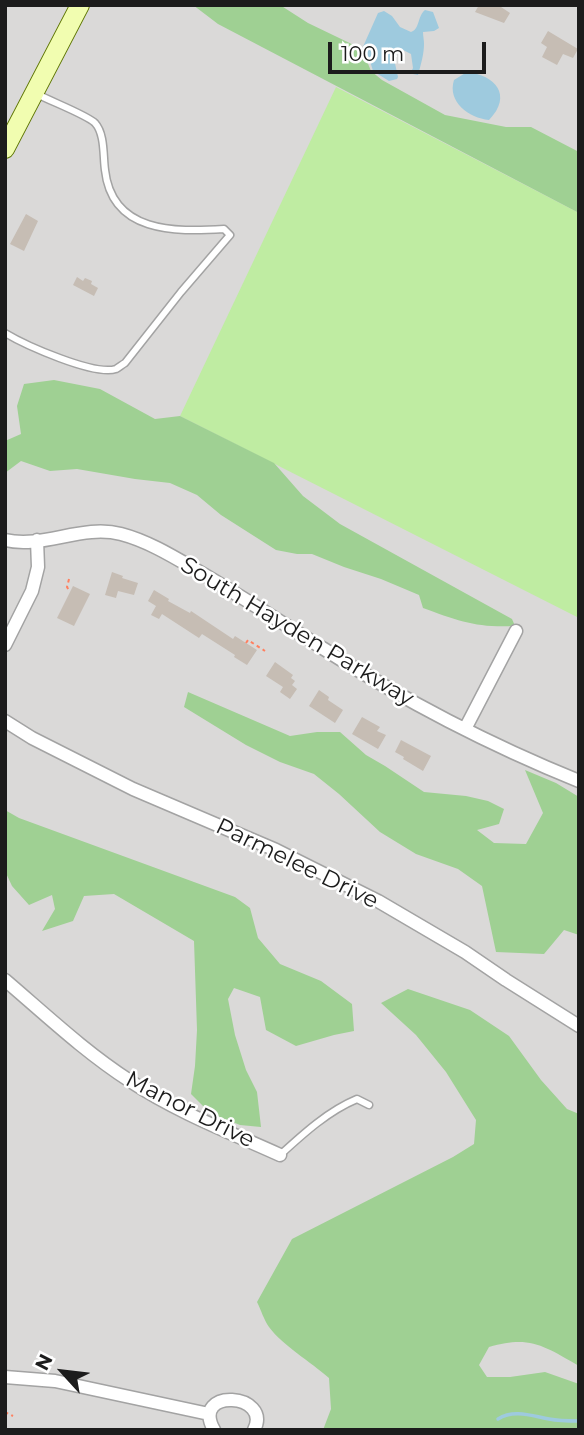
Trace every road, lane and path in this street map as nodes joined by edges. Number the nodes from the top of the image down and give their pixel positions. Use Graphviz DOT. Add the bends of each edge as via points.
graph roads {
  1 [pos="80,5"];
  2 [pos="34,93"];
  3 [pos="5,149"];
  4 [pos="5,332"];
  5 [pos="5,540"];
  6 [pos="37,540"];
  7 [pos="69,579"];
  8 [pos="70,593"];
  9 [pos="516,631"];
  10 [pos="246,643"];
  11 [pos="5,645"];
  12 [pos="265,651"];
  13 [pos="5,721"];
  14 [pos="465,729"];
  15 [pos="579,781"];
  16 [pos="5,980"];
  17 [pos="579,1026"];
  18 [pos="369,1105"];
  19 [pos="280,1155"];
  20 [pos="5,1377"];
  21 [pos="5,1412"];
  22 [pos="209,1413"];
  23 [pos="13,1416"];
  24 [pos="214,1430"];
  25 [pos="254,1430"];
  1 -- 2 [label="main road"];
  2 -- 3 [label="main road"];
  2 -- 4 [label="lane" via="96,124 108,190 133,218 167,229 224,229 230,235 117,369 92,368"];
  5 -- 6 [label="street, South Hayden Parkway"];
  6 -- 11 [label="street" via="38,567 32,591"];
  6 -- 14 [label="street, South Hayden Parkway" via="92,531 119,533 143,542"];
  7 -- 8 [label="path"];
  9 -- 14 [label="street"];
  10 -- 12 [label="path" via="248,640"];
  13 -- 17 [label="street, Parmelee Drive" via="133,789 367,895"];
  14 -- 15 [label="street, South Hayden Parkway"];
  16 -- 19 [label="street, Manor Drive" via="59,1029 130,1081"];
  18 -- 19 [label="lane" via="357,1099 346,1105"];
  20 -- 22 [label="street" via="55,1381"];
  21 -- 23 [label="path"];
  22 -- 24 [label="street"];
  22 -- 25 [label="street" via="222,1400 243,1402 257,1417"];
}
